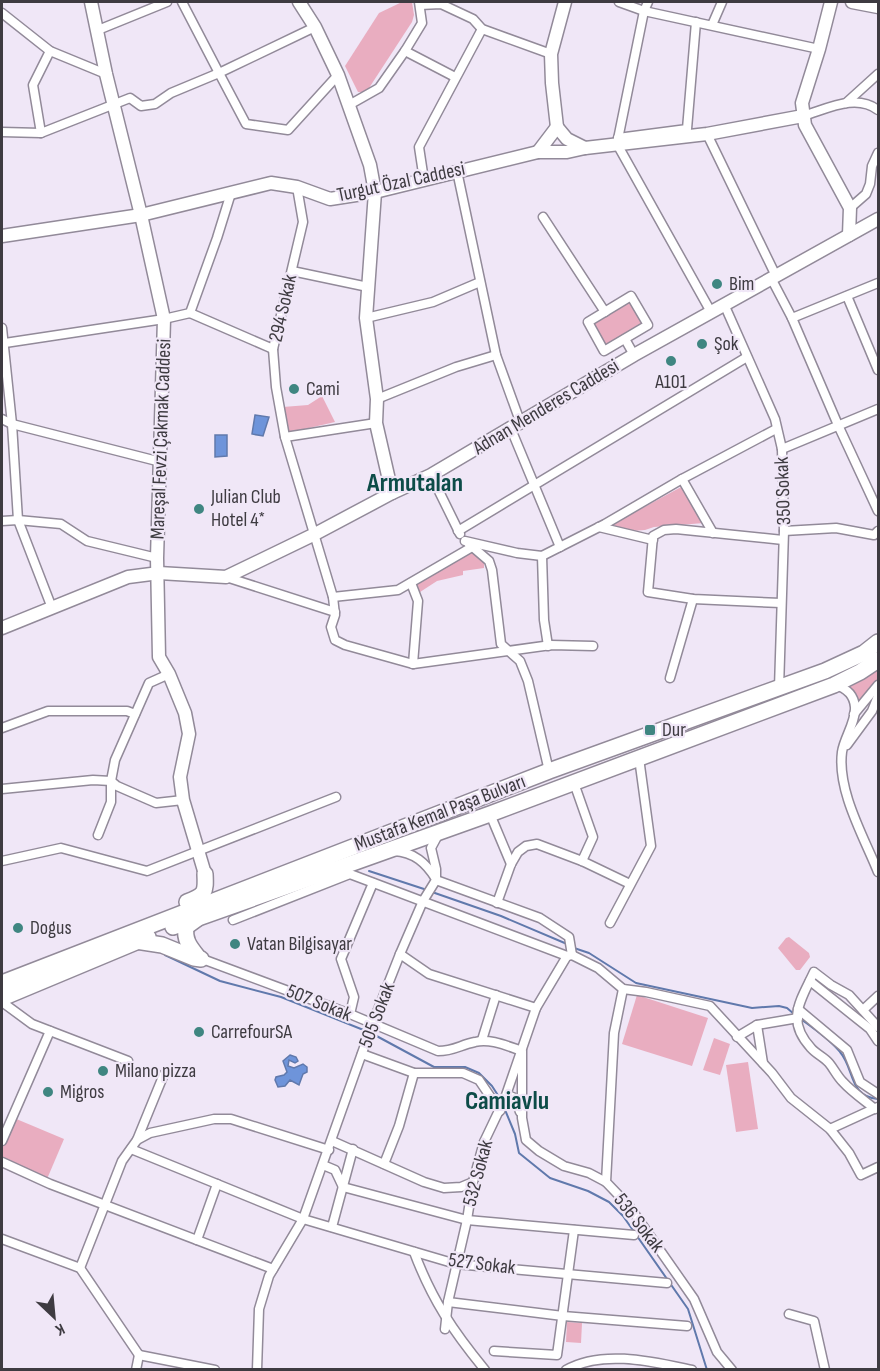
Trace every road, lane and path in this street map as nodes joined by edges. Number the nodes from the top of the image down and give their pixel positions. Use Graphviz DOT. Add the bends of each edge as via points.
graph roads {
  1 [pos="92,2"];
  2 [pos="167,2"];
  3 [pos="182,2"];
  4 [pos="299,2"];
  5 [pos="565,2"];
  6 [pos="619,2"];
  7 [pos="648,2"];
  8 [pos="722,2"];
  9 [pos="831,2"];
  10 [pos="852,2"];
  11 [pos="419,3"];
  12 [pos="879,7"];
  13 [pos="644,11"];
  14 [pos="2,13"];
  15 [pos="696,22"];
  16 [pos="712,25"];
  17 [pos="315,27"];
  18 [pos="482,29"];
  19 [pos="98,30"];
  20 [pos="819,49"];
  21 [pos="50,51"];
  22 [pos="405,51"];
  23 [pos="551,54"];
  24 [pos="219,73"];
  25 [pos="106,74"];
  26 [pos="879,74"];
  27 [pos="338,75"];
  28 [pos="455,77"];
  29 [pos="846,103"];
  30 [pos="349,105"];
  31 [pos="114,106"];
  32 [pos="879,110"];
  33 [pos="803,116"];
  34 [pos="557,127"];
  35 [pos="2,132"];
  36 [pos="41,133"];
  37 [pos="707,134"];
  38 [pos="618,141"];
  39 [pos="585,148"];
  40 [pos="538,152"];
  41 [pos="879,153"];
  42 [pos="457,171"];
  43 [pos="424,180"];
  44 [pos="297,187"];
  45 [pos="375,192"];
  46 [pos="231,193"];
  47 [pos="850,208"];
  48 [pos="141,215"];
  49 [pos="543,217"];
  50 [pos="879,219"];
  51 [pos="849,235"];
  52 [pos="2,236"];
  53 [pos="292,271"];
  54 [pos="773,277"];
  55 [pos="480,282"];
  56 [pos="879,283"];
  57 [pos="368,287"];
  58 [pos="847,296"];
  59 [pos="724,304"];
  60 [pos="605,312"];
  61 [pos="711,312"];
  62 [pos="190,313"];
  63 [pos="366,318"];
  64 [pos="792,318"];
  65 [pos="164,319"];
  66 [pos="2,328"];
  67 [pos="625,339"];
  68 [pos="5,343"];
  69 [pos="273,349"];
  70 [pos="496,355"];
  71 [pos="634,355"];
  72 [pos="747,357"];
  73 [pos="879,370"];
  74 [pos="376,399"];
  75 [pos="879,409"];
  76 [pos="2,419"];
  77 [pos="376,423"];
  78 [pos="12,424"];
  79 [pos="838,425"];
  80 [pos="516,426"];
  81 [pos="776,429"];
  82 [pos="285,436"];
  83 [pos="782,449"];
  84 [pos="161,462"];
  85 [pos="431,475"];
  86 [pos="682,479"];
  87 [pos="533,484"];
  88 [pos="392,493"];
  89 [pos="879,511"];
  90 [pos="18,520"];
  91 [pos="2,521"];
  92 [pos="599,527"];
  93 [pos="458,531"];
  94 [pos="879,531"];
  95 [pos="713,533"];
  96 [pos="315,534"];
  97 [pos="784,535"];
  98 [pos="653,540"];
  99 [pos="468,544"];
  100 [pos="561,547"];
  101 [pos="542,556"];
  102 [pos="157,558"];
  103 [pos="159,573"];
  104 [pos="226,578"];
  105 [pos="411,583"];
  106 [pos="333,597"];
  107 [pos="693,600"];
  108 [pos="781,603"];
  109 [pos="52,608"];
  110 [pos="335,612"];
  111 [pos="2,628"];
  112 [pos="879,642"];
  113 [pos="548,646"];
  114 [pos="593,646"];
  115 [pos="510,652"];
  116 [pos="879,660"];
  117 [pos="413,664"];
  118 [pos="169,674"];
  119 [pos="670,678"];
  120 [pos="834,685"];
  121 [pos="879,685"];
  122 [pos="779,688"];
  123 [pos="879,696"];
  124 [pos="135,714"];
  125 [pos="854,714"];
  126 [pos="2,728"];
  127 [pos="842,753"];
  128 [pos="639,758"];
  129 [pos="549,771"];
  130 [pos="111,781"];
  131 [pos="574,783"];
  132 [pos="2,789"];
  133 [pos="336,797"];
  134 [pos="183,800"];
  135 [pos="490,814"];
  136 [pos="445,830"];
  137 [pos="98,835"];
  138 [pos="197,850"];
  139 [pos="380,853"];
  140 [pos="2,861"];
  141 [pos="582,861"];
  142 [pos="311,863"];
  143 [pos="511,864"];
  144 [pos="879,872"];
  145 [pos="205,874"];
  146 [pos="436,879"];
  147 [pos="372,884"];
  148 [pos="630,884"];
  149 [pos="423,901"];
  150 [pos="496,903"];
  151 [pos="197,918"];
  152 [pos="233,920"];
  153 [pos="174,921"];
  154 [pos="610,923"];
  155 [pos="114,939"];
  156 [pos="136,941"];
  157 [pos="400,954"];
  158 [pos="569,956"];
  159 [pos="199,958"];
  160 [pos="810,981"];
  161 [pos="2,983"];
  162 [pos="623,989"];
  163 [pos="496,995"];
  164 [pos="879,996"];
  165 [pos="2,1000"];
  166 [pos="536,1008"];
  167 [pos="863,1010"];
  168 [pos="350,1014"];
  169 [pos="798,1014"];
  170 [pos="372,1025"];
  171 [pos="757,1025"];
  172 [pos="879,1027"];
  173 [pos="50,1031"];
  174 [pos="737,1037"];
  175 [pos="482,1041"];
  176 [pos="879,1041"];
  177 [pos="522,1051"];
  178 [pos="362,1054"];
  179 [pos="128,1061"];
  180 [pos="764,1065"];
  181 [pos="414,1073"];
  182 [pos="164,1074"];
  183 [pos="879,1094"];
  184 [pos="505,1098"];
  185 [pos="877,1108"];
  186 [pos="500,1111"];
  187 [pos="522,1118"];
  188 [pos="830,1129"];
  189 [pos="136,1140"];
  190 [pos="2,1141"];
  191 [pos="330,1146"];
  192 [pos="131,1149"];
  193 [pos="353,1149"];
  194 [pos="2,1162"];
  195 [pos="384,1164"];
  196 [pos="323,1165"];
  197 [pos="879,1167"];
  198 [pos="473,1182"];
  199 [pos="606,1182"];
  200 [pos="217,1184"];
  201 [pos="343,1187"];
  202 [pos="104,1204"];
  203 [pos="303,1219"];
  204 [pos="467,1220"];
  205 [pos="332,1227"];
  206 [pos="574,1230"];
  207 [pos="634,1234"];
  208 [pos="2,1239"];
  209 [pos="197,1240"];
  210 [pos="414,1252"];
  211 [pos="456,1264"];
  212 [pos="80,1268"];
  213 [pos="273,1269"];
  214 [pos="568,1273"];
  215 [pos="667,1282"];
  216 [pos="448,1302"];
  217 [pos="789,1314"];
  218 [pos="563,1316"];
  219 [pos="446,1318"];
  220 [pos="687,1326"];
  221 [pos="445,1329"];
  222 [pos="494,1351"];
  223 [pos="139,1356"];
  224 [pos="191,1367"];
  225 [pos="823,1369"];
  226 [pos="136,1370"];
  227 [pos="215,1370"];
  228 [pos="257,1370"];
  229 [pos="485,1370"];
  230 [pos="566,1370"];
  231 [pos="692,1370"];
  232 [pos="732,1370"];
  1 -- 19 [label="street, Mareşal Fevzi Çakmak Caddesi"];
  2 -- 19 [label="street"];
  3 -- 24 [label="street"];
  4 -- 17 [label="street"];
  5 -- 23 [label="street"];
  6 -- 13 [label="street"];
  7 -- 13 [label="street"];
  8 -- 16 [label="street"];
  9 -- 20 [label="street"];
  10 -- 12 [label="street"];
  11 -- 18 [label="street" via="441,4"];
  11 -- 22 [label="street" via="422,23"];
  13 -- 15 [label="street"];
  13 -- 38 [label="street"];
  14 -- 21 [label="street"];
  15 -- 16 [label="street"];
  15 -- 38 [label="street" via="687,129"];
  16 -- 20 [label="street"];
  17 -- 24 [label="street"];
  17 -- 27 [label="street"];
  18 -- 23 [label="street"];
  18 -- 28 [label="street"];
  19 -- 25 [label="street, Mareşal Fevzi Çakmak Caddesi"];
  20 -- 33 [label="street" via="802,103"];
  21 -- 25 [label="street"];
  21 -- 36 [label="street" via="33,85"];
  22 -- 28 [label="street"];
  22 -- 30 [label="street" via="379,88"];
  23 -- 34 [label="street"];
  24 -- 27 [label="street" via="246,124 288,130"];
  24 -- 31 [label="street" via="155,104 141,106 130,98"];
  25 -- 31 [label="street, Mareşal Fevzi Çakmak Caddesi"];
  26 -- 29 [label="street"];
  27 -- 30 [label="street"];
  28 -- 43 [label="street" via="419,147"];
  29 -- 32 [label="street" via="862,102"];
  29 -- 33 [label="street"];
  30 -- 45 [label="street"];
  31 -- 36 [label="street"];
  31 -- 48 [label="street, Mareşal Fevzi Çakmak Caddesi"];
  33 -- 37 [label="street, Turgut Özal Caddesi"];
  33 -- 47 [label="street"];
  34 -- 39 [label="street" via="567,139"];
  34 -- 40 [label="street"];
  35 -- 36 [label="street"];
  37 -- 38 [label="street, Turgut Özal Caddesi"];
  37 -- 54 [label="street"];
  38 -- 39 [label="street, Turgut Özal Caddesi"];
  38 -- 61 [label="street"];
  39 -- 40 [label="street, Turgut Özal Caddesi"];
  40 -- 42 [label="street, Turgut Özal Caddesi"];
  41 -- 47 [label="street" via="866,194"];
  42 -- 43 [label="street, Turgut Özal Caddesi"];
  42 -- 55 [label="street"];
  43 -- 45 [label="street, Turgut Özal Caddesi"];
  44 -- 45 [label="street, Turgut Özal Caddesi" via="330,199"];
  44 -- 46 [label="street, Turgut Özal Caddesi" via="271,183"];
  44 -- 53 [label="street, 294 Sokak" via="303,222"];
  45 -- 57 [label="street"];
  46 -- 48 [label="street, Turgut Özal Caddesi"];
  46 -- 62 [label="street"];
  47 -- 51 [label="street"];
  48 -- 52 [label="street, Turgut Özal Caddesi"];
  48 -- 65 [label="street, Mareşal Fevzi Çakmak Caddesi"];
  49 -- 60 [label="street"];
  50 -- 51 [label="street, Adnan Menderes Caddesi"];
  51 -- 54 [label="street, Adnan Menderes Caddesi"];
  53 -- 57 [label="street"];
  53 -- 69 [label="street, 294 Sokak"];
  54 -- 59 [label="street, Adnan Menderes Caddesi"];
  54 -- 64 [label="street"];
  55 -- 63 [label="street" via="433,302"];
  55 -- 70 [label="street"];
  56 -- 58 [label="street"];
  57 -- 63 [label="street"];
  58 -- 64 [label="street"];
  58 -- 73 [label="street"];
  59 -- 61 [label="street, Adnan Menderes Caddesi"];
  59 -- 72 [label="street, 350 Sokak"];
  60 -- 67 [label="street" via="588,322 604,351"];
  60 -- 67 [label="street" via="631,296 648,325"];
  61 -- 71 [label="street, Adnan Menderes Caddesi"];
  62 -- 65 [label="street"];
  62 -- 69 [label="street"];
  63 -- 74 [label="street"];
  64 -- 79 [label="street"];
  65 -- 68 [label="street"];
  65 -- 84 [label="street, Mareşal Fevzi Çakmak Caddesi"];
  66 -- 68 [label="street"];
  67 -- 71 [label="street"];
  68 -- 78 [label="street"];
  69 -- 82 [label="street, 294 Sokak"];
  70 -- 74 [label="street"];
  70 -- 80 [label="street"];
  71 -- 80 [label="street, Adnan Menderes Caddesi"];
  72 -- 81 [label="street, 350 Sokak"];
  72 -- 87 [label="street"];
  74 -- 77 [label="street"];
  75 -- 79 [label="street"];
  76 -- 78 [label="street"];
  77 -- 82 [label="street"];
  77 -- 88 [label="street"];
  78 -- 84 [label="street"];
  78 -- 90 [label="street"];
  79 -- 83 [label="street"];
  79 -- 89 [label="street"];
  80 -- 85 [label="street, Adnan Menderes Caddesi"];
  80 -- 87 [label="street"];
  81 -- 83 [label="street, 350 Sokak"];
  81 -- 86 [label="street"];
  82 -- 96 [label="street, 294 Sokak"];
  83 -- 97 [label="street, 350 Sokak"];
  84 -- 102 [label="street, Mareşal Fevzi Çakmak Caddesi"];
  85 -- 88 [label="street, Adnan Menderes Caddesi"];
  85 -- 93 [label="street"];
  86 -- 92 [label="street"];
  86 -- 95 [label="street"];
  87 -- 93 [label="street"];
  87 -- 100 [label="street"];
  88 -- 96 [label="street, Adnan Menderes Caddesi"];
  90 -- 91 [label="street"];
  90 -- 102 [label="street" via="60,524 87,541"];
  90 -- 109 [label="street"];
  92 -- 98 [label="street"];
  92 -- 100 [label="street"];
  93 -- 99 [label="street"];
  94 -- 97 [label="street" via="874,535 836,528"];
  95 -- 97 [label="street"];
  95 -- 98 [label="street" via="664,530"];
  96 -- 104 [label="street, Adnan Menderes Caddesi"];
  96 -- 106 [label="street, 294 Sokak"];
  97 -- 108 [label="street, 350 Sokak"];
  98 -- 107 [label="street" via="648,592"];
  99 -- 101 [label="street"];
  99 -- 105 [label="street"];
  99 -- 115 [label="street" via="489,561 501,644"];
  100 -- 101 [label="street"];
  101 -- 113 [label="street" via="543,620"];
  102 -- 103 [label="street, Mareşal Fevzi Çakmak Caddesi"];
  103 -- 104 [label="street"];
  103 -- 109 [label="street" via="128,577"];
  103 -- 118 [label="street, Mareşal Fevzi Çakmak Caddesi" via="159,657"];
  104 -- 110 [label="street"];
  105 -- 106 [label="street" via="398,590"];
  105 -- 117 [label="street" via="418,601"];
  106 -- 110 [label="street, 294 Sokak"];
  107 -- 108 [label="street"];
  107 -- 119 [label="street"];
  108 -- 122 [label="street, 350 Sokak"];
  109 -- 111 [label="street"];
  110 -- 117 [label="street, 294 Sokak" via="331,627 335,640"];
  112 -- 122 [label="highway, Mustafa Kemal Paşa Bulvarı" via="825,672"];
  113 -- 114 [label="street"];
  113 -- 115 [label="street"];
  115 -- 117 [label="street"];
  115 -- 129 [label="street" via="520,660 528,681"];
  116 -- 120 [label="highway, Mustafa Kemal Paşa Bulvarı"];
  118 -- 124 [label="street" via="149,683"];
  118 -- 134 [label="street, Mareşal Fevzi Çakmak Caddesi" via="189,734 180,777"];
  120 -- 125 [label="street" via="849,692"];
  120 -- 128 [label="highway, Mustafa Kemal Paşa Bulvarı"];
  121 -- 125 [label="street"];
  122 -- 129 [label="highway, Mustafa Kemal Paşa Bulvarı"];
  123 -- 127 [label="street"];
  124 -- 126 [label="street" via="48,711"];
  124 -- 130 [label="street" via="115,759"];
  125 -- 127 [label="street"];
  127 -- 144 [label="street" via="844,786"];
  128 -- 131 [label="highway, Mustafa Kemal Paşa Bulvarı"];
  128 -- 148 [label="street" via="651,846"];
  129 -- 142 [label="highway, Mustafa Kemal Paşa Bulvarı"];
  130 -- 132 [label="street"];
  130 -- 134 [label="street" via="156,803"];
  130 -- 137 [label="street" via="111,802"];
  131 -- 135 [label="highway, Mustafa Kemal Paşa Bulvarı"];
  131 -- 141 [label="street" via="593,837"];
  133 -- 138 [label="street"];
  134 -- 138 [label="street, Mareşal Fevzi Çakmak Caddesi"];
  135 -- 136 [label="highway, Mustafa Kemal Paşa Bulvarı"];
  135 -- 143 [label="street"];
  136 -- 139 [label="highway, Mustafa Kemal Paşa Bulvarı"];
  136 -- 146 [label="street" via="431,848"];
  138 -- 140 [label="street" via="147,871 61,848"];
  138 -- 145 [label="street, Mareşal Fevzi Çakmak Caddesi"];
  139 -- 146 [label="street" via="411,854"];
  139 -- 151 [label="highway, Mustafa Kemal Paşa Bulvarı"];
  141 -- 143 [label="street" via="537,844 518,852"];
  141 -- 148 [label="street"];
  142 -- 145 [label="highway" via="225,891 218,890"];
  142 -- 153 [label="highway, Mustafa Kemal Paşa Bulvarı"];
  143 -- 150 [label="street"];
  145 -- 155 [label="highway" via="206,889 201,897 156,915"];
  146 -- 149 [label="street, 505 Sokak"];
  146 -- 150 [label="street"];
  147 -- 149 [label="street"];
  147 -- 152 [label="street" via="350,874"];
  147 -- 168 [label="street" via="340,959 354,997"];
  148 -- 154 [label="street"];
  149 -- 157 [label="street, 505 Sokak"];
  149 -- 158 [label="street"];
  150 -- 158 [label="street" via="540,918 569,937"];
  151 -- 153 [label="highway, Mustafa Kemal Paşa Bulvarı"];
  151 -- 159 [label="highway" via="186,927 185,938"];
  153 -- 155 [label="highway, Mustafa Kemal Paşa Bulvarı"];
  153 -- 156 [label="highway, Mustafa Kemal Paşa Bulvarı"];
  153 -- 159 [label="street, 507 Sokak" via="181,942"];
  155 -- 161 [label="highway, Mustafa Kemal Paşa Bulvarı"];
  156 -- 159 [label="highway"];
  156 -- 165 [label="highway, Mustafa Kemal Paşa Bulvarı"];
  157 -- 163 [label="street" via="429,974"];
  157 -- 170 [label="street, 505 Sokak"];
  158 -- 162 [label="street" via="598,968"];
  158 -- 166 [label="street, 532 Sokak"];
  159 -- 168 [label="street, 507 Sokak"];
  160 -- 167 [label="street" via="814,972 849,995"];
  160 -- 169 [label="street" via="799,1001"];
  160 -- 176 [label="street" via="870,1029"];
  162 -- 174 [label="street" via="710,1006"];
  162 -- 199 [label="street, 536 Sokak" via="614,1040"];
  163 -- 166 [label="street"];
  163 -- 175 [label="street"];
  164 -- 167 [label="street"];
  165 -- 173 [label="street" via="32,1024"];
  166 -- 177 [label="street, 532 Sokak"];
  167 -- 172 [label="street"];
  168 -- 170 [label="street, 507 Sokak"];
  169 -- 171 [label="street"];
  169 -- 183 [label="street" via="847,1050 860,1082"];
  169 -- 185 [label="street" via="804,1039 812,1049 829,1063 841,1081"];
  170 -- 175 [label="street, 507 Sokak" via="438,1051"];
  170 -- 178 [label="street, 505 Sokak"];
  171 -- 174 [label="street"];
  171 -- 180 [label="street"];
  173 -- 179 [label="street"];
  173 -- 190 [label="street"];
  174 -- 180 [label="street"];
  175 -- 177 [label="street"];
  177 -- 184 [label="street, 532 Sokak"];
  177 -- 187 [label="street"];
  178 -- 181 [label="street"];
  178 -- 191 [label="street, 505 Sokak"];
  180 -- 188 [label="street" via="791,1098"];
  181 -- 186 [label="street" via="463,1073 479,1080"];
  181 -- 195 [label="street"];
  182 -- 189 [label="street"];
  184 -- 186 [label="street, 532 Sokak"];
  184 -- 187 [label="street" via="515,1098"];
  185 -- 188 [label="street"];
  186 -- 198 [label="street, 532 Sokak" via="484,1142"];
  187 -- 199 [label="street" via="526,1140 539,1151 564,1166"];
  188 -- 197 [label="street" via="861,1175"];
  189 -- 191 [label="street" via="171,1127 231,1119"];
  189 -- 192 [label="street"];
  191 -- 193 [label="street"];
  191 -- 196 [label="street, 505 Sokak"];
  192 -- 200 [label="street, 527 Sokak"];
  192 -- 202 [label="street"];
  193 -- 195 [label="street"];
  193 -- 201 [label="street"];
  194 -- 202 [label="street"];
  195 -- 198 [label="street" via="444,1188"];
  196 -- 201 [label="street" via="334,1170"];
  196 -- 203 [label="street, 505 Sokak"];
  198 -- 204 [label="street, 532 Sokak"];
  199 -- 232 [label="street, 536 Sokak" via="629,1206 694,1299 717,1352"];
  200 -- 203 [label="street, 527 Sokak"];
  200 -- 209 [label="street"];
  201 -- 204 [label="street"];
  201 -- 205 [label="street"];
  202 -- 209 [label="street"];
  202 -- 212 [label="street"];
  203 -- 205 [label="street, 527 Sokak"];
  203 -- 213 [label="street"];
  204 -- 206 [label="street"];
  204 -- 211 [label="street, 532 Sokak"];
  205 -- 210 [label="street, 527 Sokak"];
  206 -- 207 [label="street"];
  206 -- 214 [label="street"];
  208 -- 212 [label="street"];
  209 -- 213 [label="street"];
  210 -- 211 [label="street, 527 Sokak"];
  210 -- 219 [label="street"];
  211 -- 214 [label="street, 527 Sokak"];
  211 -- 216 [label="street, 532 Sokak"];
  212 -- 223 [label="street"];
  213 -- 228 [label="street" via="258,1309"];
  214 -- 215 [label="street, 527 Sokak"];
  214 -- 218 [label="street"];
  216 -- 218 [label="street"];
  216 -- 219 [label="street, 532 Sokak"];
  217 -- 225 [label="street" via="814,1321"];
  218 -- 220 [label="street"];
  218 -- 222 [label="street" via="557,1355"];
  219 -- 221 [label="street, 532 Sokak"];
  219 -- 229 [label="street"];
  223 -- 224 [label="street"];
  223 -- 226 [label="street"];
  224 -- 227 [label="street"];
  230 -- 231 [label="street" via="600,1359"];
}
